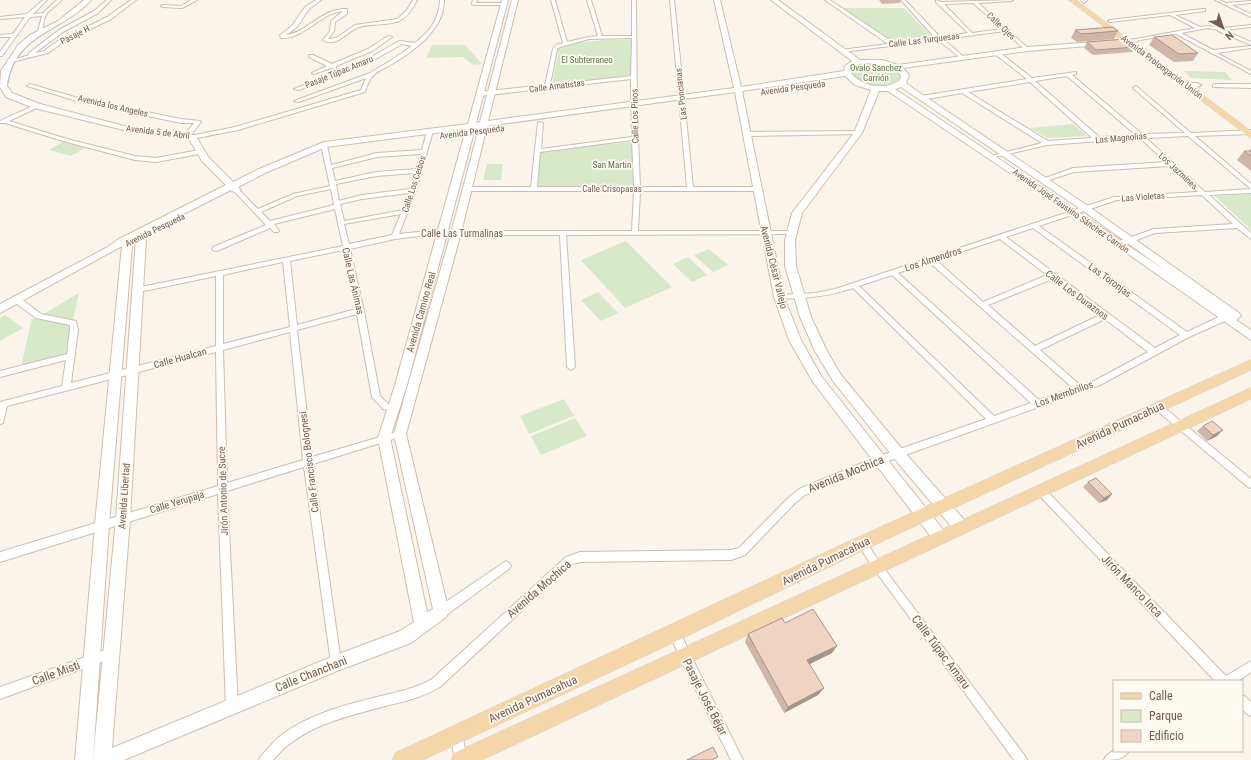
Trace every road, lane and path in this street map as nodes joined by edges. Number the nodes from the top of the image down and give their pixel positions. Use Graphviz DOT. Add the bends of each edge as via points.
graph roads {
  1 [pos="45,0"];
  2 [pos="60,0"];
  3 [pos="88,0"];
  4 [pos="109,0"];
  5 [pos="134,0"];
  6 [pos="171,0"];
  7 [pos="193,0"];
  8 [pos="319,0"];
  9 [pos="415,0"];
  10 [pos="442,0"];
  11 [pos="515,0"];
  12 [pos="553,0"];
  13 [pos="589,0"];
  14 [pos="634,0"];
  15 [pos="672,0"];
  16 [pos="717,0"];
  17 [pos="774,0"];
  18 [pos="827,0"];
  19 [pos="902,0"];
  20 [pos="1011,0"];
  21 [pos="1072,0"];
  22 [pos="1083,0"];
  23 [pos="1217,0"];
  24 [pos="939,1"];
  25 [pos="1249,1"];
  26 [pos="475,2"];
  27 [pos="505,2"];
  28 [pos="975,2"];
  29 [pos="164,4"];
  30 [pos="1224,4"];
  31 [pos="1204,10"];
  32 [pos="44,14"];
  33 [pos="1170,14"];
  34 [pos="29,15"];
  35 [pos="1251,16"];
  36 [pos="0,18"];
  37 [pos="1110,21"];
  38 [pos="1251,24"];
  39 [pos="1200,29"];
  40 [pos="1217,29"];
  41 [pos="1005,30"];
  42 [pos="40,31"];
  43 [pos="1177,33"];
  44 [pos="971,34"];
  45 [pos="14,35"];
  46 [pos="0,36"];
  47 [pos="1183,36"];
  48 [pos="390,37"];
  49 [pos="600,37"];
  50 [pos="635,37"];
  51 [pos="938,38"];
  52 [pos="1133,42"];
  53 [pos="565,43"];
  54 [pos="892,44"];
  55 [pos="415,45"];
  56 [pos="1251,45"];
  57 [pos="1078,47"];
  58 [pos="1027,49"];
  59 [pos="843,51"];
  60 [pos="1212,52"];
  61 [pos="0,55"];
  62 [pos="311,56"];
  63 [pos="1000,56"];
  64 [pos="22,58"];
  65 [pos="962,58"];
  66 [pos="11,61"];
  67 [pos="858,62"];
  68 [pos="1251,65"];
  69 [pos="332,66"];
  70 [pos="1239,67"];
  71 [pos="900,70"];
  72 [pos="344,71"];
  73 [pos="314,73"];
  74 [pos="372,73"];
  75 [pos="847,73"];
  76 [pos="1251,73"];
  77 [pos="635,76"];
  78 [pos="356,78"];
  79 [pos="853,80"];
  80 [pos="1031,80"];
  81 [pos="902,83"];
  82 [pos="1185,85"];
  83 [pos="1197,85"];
  84 [pos="30,86"];
  85 [pos="1214,86"];
  86 [pos="1251,86"];
  87 [pos="547,87"];
  88 [pos="876,88"];
  89 [pos="888,88"];
  90 [pos="1136,88"];
  91 [pos="297,89"];
  92 [pos="963,91"];
  93 [pos="738,93"];
  94 [pos="480,94"];
  95 [pos="491,94"];
  96 [pos="921,98"];
  97 [pos="297,101"];
  98 [pos="682,101"];
  99 [pos="37,106"];
  100 [pos="634,108"];
  101 [pos="558,118"];
  102 [pos="2,122"];
  103 [pos="540,124"];
  104 [pos="483,127"];
  105 [pos="471,129"];
  106 [pos="1250,131"];
  107 [pos="858,133"];
  108 [pos="429,134"];
  109 [pos="746,134"];
  110 [pos="1190,134"];
  111 [pos="1141,136"];
  112 [pos="190,137"];
  113 [pos="635,138"];
  114 [pos="1098,140"];
  115 [pos="1047,143"];
  116 [pos="325,147"];
  117 [pos="538,151"];
  118 [pos="199,152"];
  119 [pos="424,152"];
  120 [pos="1005,154"];
  121 [pos="994,158"];
  122 [pos="1170,164"];
  123 [pos="329,167"];
  124 [pos="419,171"];
  125 [pos="1043,180"];
  126 [pos="333,185"];
  127 [pos="1251,187"];
  128 [pos="234,188"];
  129 [pos="467,189"];
  130 [pos="534,189"];
  131 [pos="637,189"];
  132 [pos="690,189"];
  133 [pos="757,189"];
  134 [pos="413,191"];
  135 [pos="1251,191"];
  136 [pos="1202,193"];
  137 [pos="337,205"];
  138 [pos="1085,208"];
  139 [pos="258,211"];
  140 [pos="405,211"];
  141 [pos="1074,212"];
  142 [pos="341,223"];
  143 [pos="1034,225"];
  144 [pos="1239,226"];
  145 [pos="273,227"];
  146 [pos="563,232"];
  147 [pos="443,233"];
  148 [pos="456,233"];
  149 [pos="635,233"];
  150 [pos="765,233"];
  151 [pos="791,233"];
  152 [pos="139,236"];
  153 [pos="1000,236"];
  154 [pos="395,237"];
  155 [pos="1251,237"];
  156 [pos="1129,239"];
  157 [pos="125,243"];
  158 [pos="1119,244"];
  159 [pos="346,247"];
  160 [pos="215,249"];
  161 [pos="286,260"];
  162 [pos="931,260"];
  163 [pos="893,272"];
  164 [pos="220,274"];
  165 [pos="1052,276"];
  166 [pos="854,285"];
  167 [pos="139,290"];
  168 [pos="799,296"];
  169 [pos="779,297"];
  170 [pos="16,300"];
  171 [pos="982,305"];
  172 [pos="0,309"];
  173 [pos="360,311"];
  174 [pos="1105,316"];
  175 [pos="1224,318"];
  176 [pos="1251,327"];
  177 [pos="294,328"];
  178 [pos="1186,335"];
  179 [pos="1251,336"];
  180 [pos="815,337"];
  181 [pos="795,340"];
  182 [pos="218,348"];
  183 [pos="1033,350"];
  184 [pos="1154,352"];
  185 [pos="71,356"];
  186 [pos="1251,365"];
  187 [pos="571,367"];
  188 [pos="133,370"];
  189 [pos="0,374"];
  190 [pos="116,375"];
  191 [pos="66,388"];
  192 [pos="1079,389"];
  193 [pos="1251,394"];
  194 [pos="1038,404"];
  195 [pos="2,405"];
  196 [pos="394,408"];
  197 [pos="1158,408"];
  198 [pos="992,420"];
  199 [pos="0,421"];
  200 [pos="1180,427"];
  201 [pos="400,434"];
  202 [pos="384,438"];
  203 [pos="897,454"];
  204 [pos="880,460"];
  205 [pos="308,461"];
  206 [pos="1251,484"];
  207 [pos="222,488"];
  208 [pos="1041,491"];
  209 [pos="942,506"];
  210 [pos="923,515"];
  211 [pos="123,519"];
  212 [pos="102,525"];
  213 [pos="960,527"];
  214 [pos="940,537"];
  215 [pos="862,543"];
  216 [pos="0,557"];
  217 [pos="506,566"];
  218 [pos="877,566"];
  219 [pos="440,612"];
  220 [pos="422,625"];
  221 [pos="675,634"];
  222 [pos="111,653"];
  223 [pos="685,656"];
  224 [pos="93,660"];
  225 [pos="336,663"];
  226 [pos="1251,666"];
  227 [pos="1222,680"];
  228 [pos="1230,680"];
  229 [pos="0,693"];
  230 [pos="1243,702"];
  231 [pos="232,707"];
  232 [pos="1251,710"];
  233 [pos="456,734"];
  234 [pos="1122,752"];
  235 [pos="84,760"];
  236 [pos="103,760"];
  237 [pos="265,760"];
  238 [pos="402,760"];
  239 [pos="461,760"];
  240 [pos="737,760"];
  241 [pos="1021,760"];
  242 [pos="1110,760"];
  1 -- 34 [label="street"];
  2 -- 32 [label="street"];
  3 -- 42 [label="main road, Avenida 5 de Abril" via="60,22"];
  4 -- 64 [label="street" via="96,12"];
  5 -- 64 [label="street, Pasaje H" via="109,18 60,42 46,52"];
  6 -- 29 [label="street"];
  7 -- 29 [label="street" via="182,7"];
  8 -- 9 [label="street" via="307,8 294,27 283,37 308,28 337,11 345,10 345,13 333,22 332,32 325,40 334,41 357,26 398,20 408,12"];
  10 -- 55 [label="street, Avenida 5 de Abril" via="443,9 437,22"];
  11 -- 95 [label="main road, Avenida Camino Real"];
  12 -- 53 [label="street"];
  13 -- 49 [label="street"];
  14 -- 50 [label="street, Calle Los Pinos"];
  15 -- 98 [label="street, Las Poncianas"];
  16 -- 93 [label="main road, Avenida César Vallejo"];
  17 -- 59 [label="main road"];
  18 -- 54 [label="street"];
  19 -- 51 [label="street"];
  20 -- 28 [label="street"];
  21 -- 52 [label="main road, Avenida Prolongación Unión"];
  22 -- 37 [label="main road, Avenida Prolongación Unión"];
  23 -- 30 [label="street"];
  24 -- 28 [label="street"];
  24 -- 44 [label="street"];
  25 -- 30 [label="street"];
  26 -- 27 [label="street"];
  27 -- 94 [label="main road, Avenida Camino Real"];
  28 -- 41 [label="street, Calle Ojes"];
  30 -- 35 [label="street"];
  31 -- 33 [label="street"];
  32 -- 34 [label="street"];
  32 -- 42 [label="street"];
  33 -- 37 [label="street"];
  33 -- 39 [label="street"];
  34 -- 36 [label="street"];
  34 -- 45 [label="street"];
  37 -- 52 [label="main road, Avenida Prolongación Unión"];
  38 -- 40 [label="street"];
  39 -- 40 [label="street"];
  39 -- 43 [label="street"];
  40 -- 47 [label="street"];
  40 -- 56 [label="street"];
  41 -- 44 [label="street, Calle Las Turquesas"];
  41 -- 58 [label="street, Calle Ojes"];
  42 -- 66 [label="main road, Avenida 5 de Abril" via="32,36"];
  43 -- 47 [label="street"];
  43 -- 52 [label="street"];
  44 -- 51 [label="street, Calle Las Turquesas"];
  45 -- 46 [label="street"];
  45 -- 61 [label="street"];
  47 -- 52 [label="street"];
  47 -- 60 [label="street"];
  48 -- 69 [label="street" via="370,50"];
  49 -- 50 [label="street"];
  49 -- 53 [label="street"];
  50 -- 77 [label="street, Calle Los Pinos"];
  51 -- 54 [label="street, Calle Las Turquesas"];
  51 -- 65 [label="street"];
  52 -- 57 [label="main road"];
  52 -- 82 [label="main road, Avenida Prolongación Unión"];
  52 -- 83 [label="main road, Avenida Prolongación Unión"];
  53 -- 87 [label="street" via="555,49"];
  54 -- 59 [label="street, Calle Las Turquesas"];
  55 -- 72 [label="street, Pasaje Túpac Amaru" via="401,42 363,64"];
  55 -- 74 [label="street, Avenida 5 de Abril"];
  56 -- 60 [label="street"];
  57 -- 58 [label="main road"];
  57 -- 63 [label="main road"];
  58 -- 63 [label="main road"];
  59 -- 67 [label="main road"];
  60 -- 70 [label="street"];
  62 -- 69 [label="street"];
  63 -- 65 [label="main road"];
  63 -- 71 [label="main road"];
  63 -- 80 [label="street"];
  64 -- 66 [label="street, Pasaje H"];
  65 -- 71 [label="main road"];
  66 -- 99 [label="main road, Avenida 5 de Abril" via="4,71 3,86 9,95"];
  67 -- 71 [label="main road" via="874,61"];
  67 -- 75 [label="main road" via="848,68"];
  68 -- 70 [label="street"];
  69 -- 72 [label="street"];
  69 -- 73 [label="street"];
  70 -- 76 [label="street"];
  71 -- 81 [label="main road" via="905,78"];
  72 -- 78 [label="street"];
  72 -- 91 [label="street, Pasaje Túpac Amaru"];
  74 -- 78 [label="street"];
  74 -- 112 [label="street, Avenida 5 de Abril" via="362,91 236,129"];
  75 -- 79 [label="main road"];
  75 -- 93 [label="main road, Avenida Pesqueda"];
  77 -- 87 [label="street, Calle Amatistas"];
  77 -- 100 [label="street, Calle Los Pinos"];
  78 -- 97 [label="street"];
  79 -- 88 [label="main road"];
  79 -- 93 [label="main road, Avenida Pesqueda"];
  80 -- 92 [label="street"];
  80 -- 111 [label="street, Los Jazmines" via="1071,74"];
  80 -- 114 [label="street"];
  81 -- 89 [label="main road"];
  81 -- 96 [label="main road, Avenida José Faustino Sánchez Carrión"];
  82 -- 83 [label="main road"];
  82 -- 106 [label="main road, Avenida Prolongación Unión"];
  83 -- 106 [label="main road, Avenida Prolongación Unión"];
  84 -- 112 [label="street, Avenida los Angeles" via="173,120 198,122"];
  85 -- 86 [label="street"];
  87 -- 95 [label="street, Calle Amatistas"];
  88 -- 89 [label="main road"];
  88 -- 107 [label="main road, Avenida César Vallejo"];
  89 -- 121 [label="main road, Avenida José Faustino Sánchez Carrión"];
  90 -- 110 [label="street"];
  92 -- 96 [label="street"];
  92 -- 115 [label="street"];
  93 -- 98 [label="main road, Avenida Pesqueda"];
  93 -- 109 [label="main road, Avenida César Vallejo"];
  94 -- 95 [label="street, Calle Amatistas"];
  94 -- 105 [label="main road, Avenida Camino Real"];
  95 -- 104 [label="main road, Avenida Camino Real"];
  96 -- 120 [label="main road, Avenida José Faustino Sánchez Carrión"];
  98 -- 100 [label="main road, Avenida Pesqueda"];
  98 -- 132 [label="street, Las Poncianas"];
  99 -- 102 [label="street"];
  99 -- 112 [label="main road, Avenida 5 de Abril" via="128,129"];
  100 -- 101 [label="main road, Avenida Pesqueda"];
  100 -- 113 [label="street, Calle Los Pinos"];
  101 -- 103 [label="main road, Avenida Pesqueda"];
  101 -- 104 [label="main road, Avenida Pesqueda"];
  102 -- 118 [label="street" via="135,158 156,160"];
  103 -- 104 [label="main road, Avenida Pesqueda"];
  103 -- 117 [label="street"];
  104 -- 105 [label="main road, Avenida Pesqueda"];
  104 -- 129 [label="main road, Avenida Camino Real"];
  105 -- 108 [label="main road, Avenida Pesqueda"];
  105 -- 147 [label="main road, Avenida Camino Real"];
  106 -- 110 [label="street, Las Magnolias"];
  107 -- 109 [label="street"];
  107 -- 151 [label="main road, Avenida César Vallejo" via="800,208 793,221"];
  108 -- 116 [label="main road, Avenida Pesqueda"];
  108 -- 119 [label="street, Calle Los Ceibos"];
  109 -- 133 [label="main road, Avenida César Vallejo"];
  110 -- 111 [label="street, Las Magnolias"];
  110 -- 127 [label="street"];
  111 -- 114 [label="street, Las Magnolias"];
  111 -- 122 [label="street, Los Jazmines"];
  112 -- 118 [label="main road"];
  113 -- 117 [label="street"];
  113 -- 131 [label="street, Calle Los Pinos"];
  114 -- 115 [label="street, Las Magnolias"];
  115 -- 120 [label="street, Las Magnolias"];
  116 -- 123 [label="street, Calle Las Ánimas"];
  116 -- 128 [label="main road, Avenida Pesqueda" via="293,157"];
  117 -- 130 [label="street"];
  118 -- 128 [label="main road"];
  119 -- 123 [label="street" via="377,155"];
  119 -- 124 [label="street, Calle Los Ceibos"];
  120 -- 121 [label="street, Las Magnolias"];
  120 -- 125 [label="main road, Avenida José Faustino Sánchez Carrión"];
  121 -- 141 [label="main road, Avenida José Faustino Sánchez Carrión"];
  122 -- 125 [label="street" via="1073,170"];
  122 -- 136 [label="street, Los Jazmines"];
  123 -- 126 [label="street, Calle Las Ánimas"];
  124 -- 126 [label="street" via="376,174"];
  124 -- 134 [label="street, Calle Los Ceibos"];
  125 -- 138 [label="main road, Avenida José Faustino Sánchez Carrión"];
  126 -- 137 [label="street, Calle Las Ánimas"];
  126 -- 139 [label="street" via="295,195"];
  128 -- 139 [label="street"];
  128 -- 152 [label="main road, Avenida Pesqueda"];
  129 -- 130 [label="street, Calle Crisopasas"];
  129 -- 148 [label="main road, Avenida Camino Real"];
  130 -- 131 [label="street, Calle Crisopasas"];
  131 -- 132 [label="street, Calle Crisopasas"];
  131 -- 149 [label="street, Calle Los Pinos"];
  132 -- 133 [label="street, Calle Crisopasas"];
  133 -- 150 [label="main road, Avenida César Vallejo"];
  134 -- 137 [label="street" via="368,195"];
  134 -- 140 [label="street, Calle Los Ceibos"];
  135 -- 136 [label="street, Las Violetas"];
  136 -- 138 [label="street, Las Violetas" via="1116,198"];
  136 -- 144 [label="street, Los Jazmines"];
  137 -- 142 [label="street, Calle Las Ánimas"];
  137 -- 145 [label="street"];
  138 -- 141 [label="street, Los Almendros"];
  138 -- 156 [label="main road, Avenida José Faustino Sánchez Carrión"];
  139 -- 145 [label="street"];
  140 -- 142 [label="street"];
  140 -- 154 [label="street, Calle Los Ceibos"];
  141 -- 143 [label="street, Los Almendros"];
  141 -- 158 [label="main road, Avenida José Faustino Sánchez Carrión"];
  142 -- 159 [label="street, Calle Las Ánimas"];
  143 -- 153 [label="street, Los Almendros"];
  143 -- 178 [label="street, Las Toronjas"];
  144 -- 155 [label="street, Los Jazmines"];
  144 -- 156 [label="street" via="1154,230"];
  145 -- 160 [label="street"];
  146 -- 148 [label="street, Calle Las Turmalinas"];
  146 -- 149 [label="street, Calle Las Turmalinas"];
  146 -- 187 [label="street"];
  147 -- 148 [label="street, Calle Las Turmalinas"];
  147 -- 154 [label="street, Calle Las Turmalinas"];
  147 -- 196 [label="main road, Avenida Camino Real"];
  148 -- 201 [label="main road, Avenida Camino Real"];
  149 -- 150 [label="street, Calle Las Turmalinas"];
  150 -- 151 [label="street, Calle Las Turmalinas"];
  150 -- 169 [label="main road, Avenida César Vallejo"];
  151 -- 168 [label="main road, Avenida César Vallejo" via="789,252"];
  152 -- 157 [label="main road, Avenida Pesqueda"];
  152 -- 167 [label="main road, Avenida Libertad"];
  153 -- 162 [label="street, Los Almendros"];
  153 -- 165 [label="street, Calle Los Duraznos"];
  154 -- 159 [label="street, Calle Las Turmalinas"];
  156 -- 158 [label="street"];
  156 -- 176 [label="main road, Avenida José Faustino Sánchez Carrión"];
  157 -- 170 [label="main road, Avenida Pesqueda"];
  157 -- 190 [label="main road, Avenida Libertad"];
  158 -- 175 [label="main road, Avenida José Faustino Sánchez Carrión"];
  159 -- 161 [label="street, Calle Las Turmalinas"];
  159 -- 173 [label="street, Calle Las Ánimas"];
  161 -- 164 [label="street, Calle Las Turmalinas"];
  161 -- 177 [label="street, Calle Francisco Bolognesi"];
  162 -- 163 [label="street, Los Almendros"];
  162 -- 171 [label="street"];
  163 -- 166 [label="street, Los Almendros"];
  163 -- 194 [label="street"];
  164 -- 167 [label="street, Calle Las Turmalinas"];
  164 -- 182 [label="street, Jirón Antonio de Sucre"];
  165 -- 171 [label="street"];
  165 -- 174 [label="street, Calle Los Duraznos"];
  166 -- 168 [label="street, Los Almendros" via="816,295"];
  166 -- 198 [label="street"];
  167 -- 188 [label="main road, Avenida Libertad"];
  168 -- 169 [label="street, Los Almendros"];
  168 -- 180 [label="main road, Avenida César Vallejo"];
  169 -- 181 [label="main road, Avenida César Vallejo"];
  170 -- 172 [label="main road, Avenida Pesqueda"];
  170 -- 185 [label="street" via="39,316 73,323"];
  171 -- 183 [label="street"];
  173 -- 177 [label="street, Calle Hualcan"];
  173 -- 196 [label="street, Calle Las Ánimas" via="376,397 386,407"];
  174 -- 183 [label="street"];
  174 -- 184 [label="street, Calle Los Duraznos"];
  175 -- 178 [label="street, Los Membrillos"];
  175 -- 179 [label="main road, Avenida José Faustino Sánchez Carrión"];
  177 -- 182 [label="street, Calle Hualcan"];
  177 -- 205 [label="street, Calle Francisco Bolognesi"];
  178 -- 184 [label="street, Los Membrillos"];
  180 -- 181 [label="main road"];
  180 -- 203 [label="main road, Avenida César Vallejo" via="837,378"];
  181 -- 204 [label="main road, Avenida César Vallejo" via="817,379"];
  182 -- 188 [label="street, Calle Hualcan"];
  182 -- 207 [label="street, Jirón Antonio de Sucre"];
  183 -- 192 [label="street"];
  184 -- 192 [label="street, Los Membrillos" via="1097,383"];
  185 -- 189 [label="street"];
  185 -- 191 [label="street"];
  186 -- 197 [label="main road, Avenida Pumacahua"];
  188 -- 190 [label="street, Calle Hualcan"];
  188 -- 211 [label="main road, Avenida Libertad"];
  190 -- 191 [label="street, Calle Hualcan"];
  190 -- 212 [label="main road, Avenida Libertad"];
  191 -- 195 [label="street, Calle Hualcan"];
  192 -- 194 [label="street, Los Membrillos"];
  193 -- 200 [label="main road"];
  194 -- 198 [label="street, Los Membrillos"];
  195 -- 199 [label="street"];
  196 -- 202 [label="main road, Avenida Camino Real"];
  197 -- 200 [label="street"];
  197 -- 209 [label="main road, Avenida Pumacahua"];
  198 -- 203 [label="street, Los Membrillos"];
  200 -- 206 [label="street"];
  200 -- 208 [label="main road"];
  201 -- 202 [label="street, Calle Yerupaja"];
  201 -- 219 [label="main road, Avenida Camino Real"];
  202 -- 205 [label="street, Calle Yerupaja"];
  202 -- 220 [label="main road, Avenida Camino Real"];
  203 -- 204 [label="street, Avenida Mochica"];
  203 -- 209 [label="main road, Avenida César Vallejo"];
  204 -- 210 [label="main road, Avenida César Vallejo"];
  204 -- 237 [label="street, Avenida Mochica" via="802,492 791,500 742,552 731,555 580,557 569,560 436,683 422,691 323,719 304,727 286,738"];
  205 -- 207 [label="street, Calle Yerupaja"];
  205 -- 225 [label="street, Calle Francisco Bolognesi"];
  207 -- 211 [label="street, Calle Yerupaja"];
  207 -- 231 [label="street, Jirón Antonio de Sucre"];
  208 -- 213 [label="main road"];
  208 -- 227 [label="street, Jirón Manco Inca"];
  209 -- 210 [label="main road, Avenida Pumacahua"];
  209 -- 213 [label="main road, Avenida César Vallejo"];
  210 -- 214 [label="main road, Avenida César Vallejo"];
  210 -- 215 [label="main road, Avenida Pumacahua"];
  211 -- 212 [label="street, Calle Yerupaja"];
  211 -- 222 [label="main road, Avenida Libertad"];
  212 -- 216 [label="street, Calle Yerupaja"];
  212 -- 224 [label="main road, Avenida Libertad"];
  213 -- 214 [label="main road"];
  214 -- 218 [label="main road"];
  215 -- 218 [label="street, Calle Túpac Amaru"];
  215 -- 221 [label="main road, Avenida Pumacahua"];
  217 -- 219 [label="street, Calle Chanchani"];
  218 -- 223 [label="main road"];
  218 -- 241 [label="street, Calle Túpac Amaru"];
  219 -- 220 [label="main road, Calle Chanchani"];
  220 -- 225 [label="main road, Calle Chanchani" via="405,637"];
  221 -- 223 [label="street, Pasaje José Béjar"];
  221 -- 233 [label="main road, Avenida Pumacahua"];
  222 -- 224 [label="street, Calle Misti"];
  222 -- 236 [label="main road, Avenida Libertad"];
  223 -- 239 [label="main road"];
  223 -- 240 [label="street, Pasaje José Béjar"];
  224 -- 229 [label="street, Calle Misti"];
  224 -- 235 [label="main road, Avenida Libertad"];
  225 -- 231 [label="main road, Calle Chanchani"];
  226 -- 228 [label="street"];
  230 -- 232 [label="street"];
  231 -- 236 [label="main road, Calle Chanchani"];
  233 -- 238 [label="main road, Avenida Pumacahua"];
  233 -- 239 [label="street"];
  234 -- 242 [label="street"];
}
